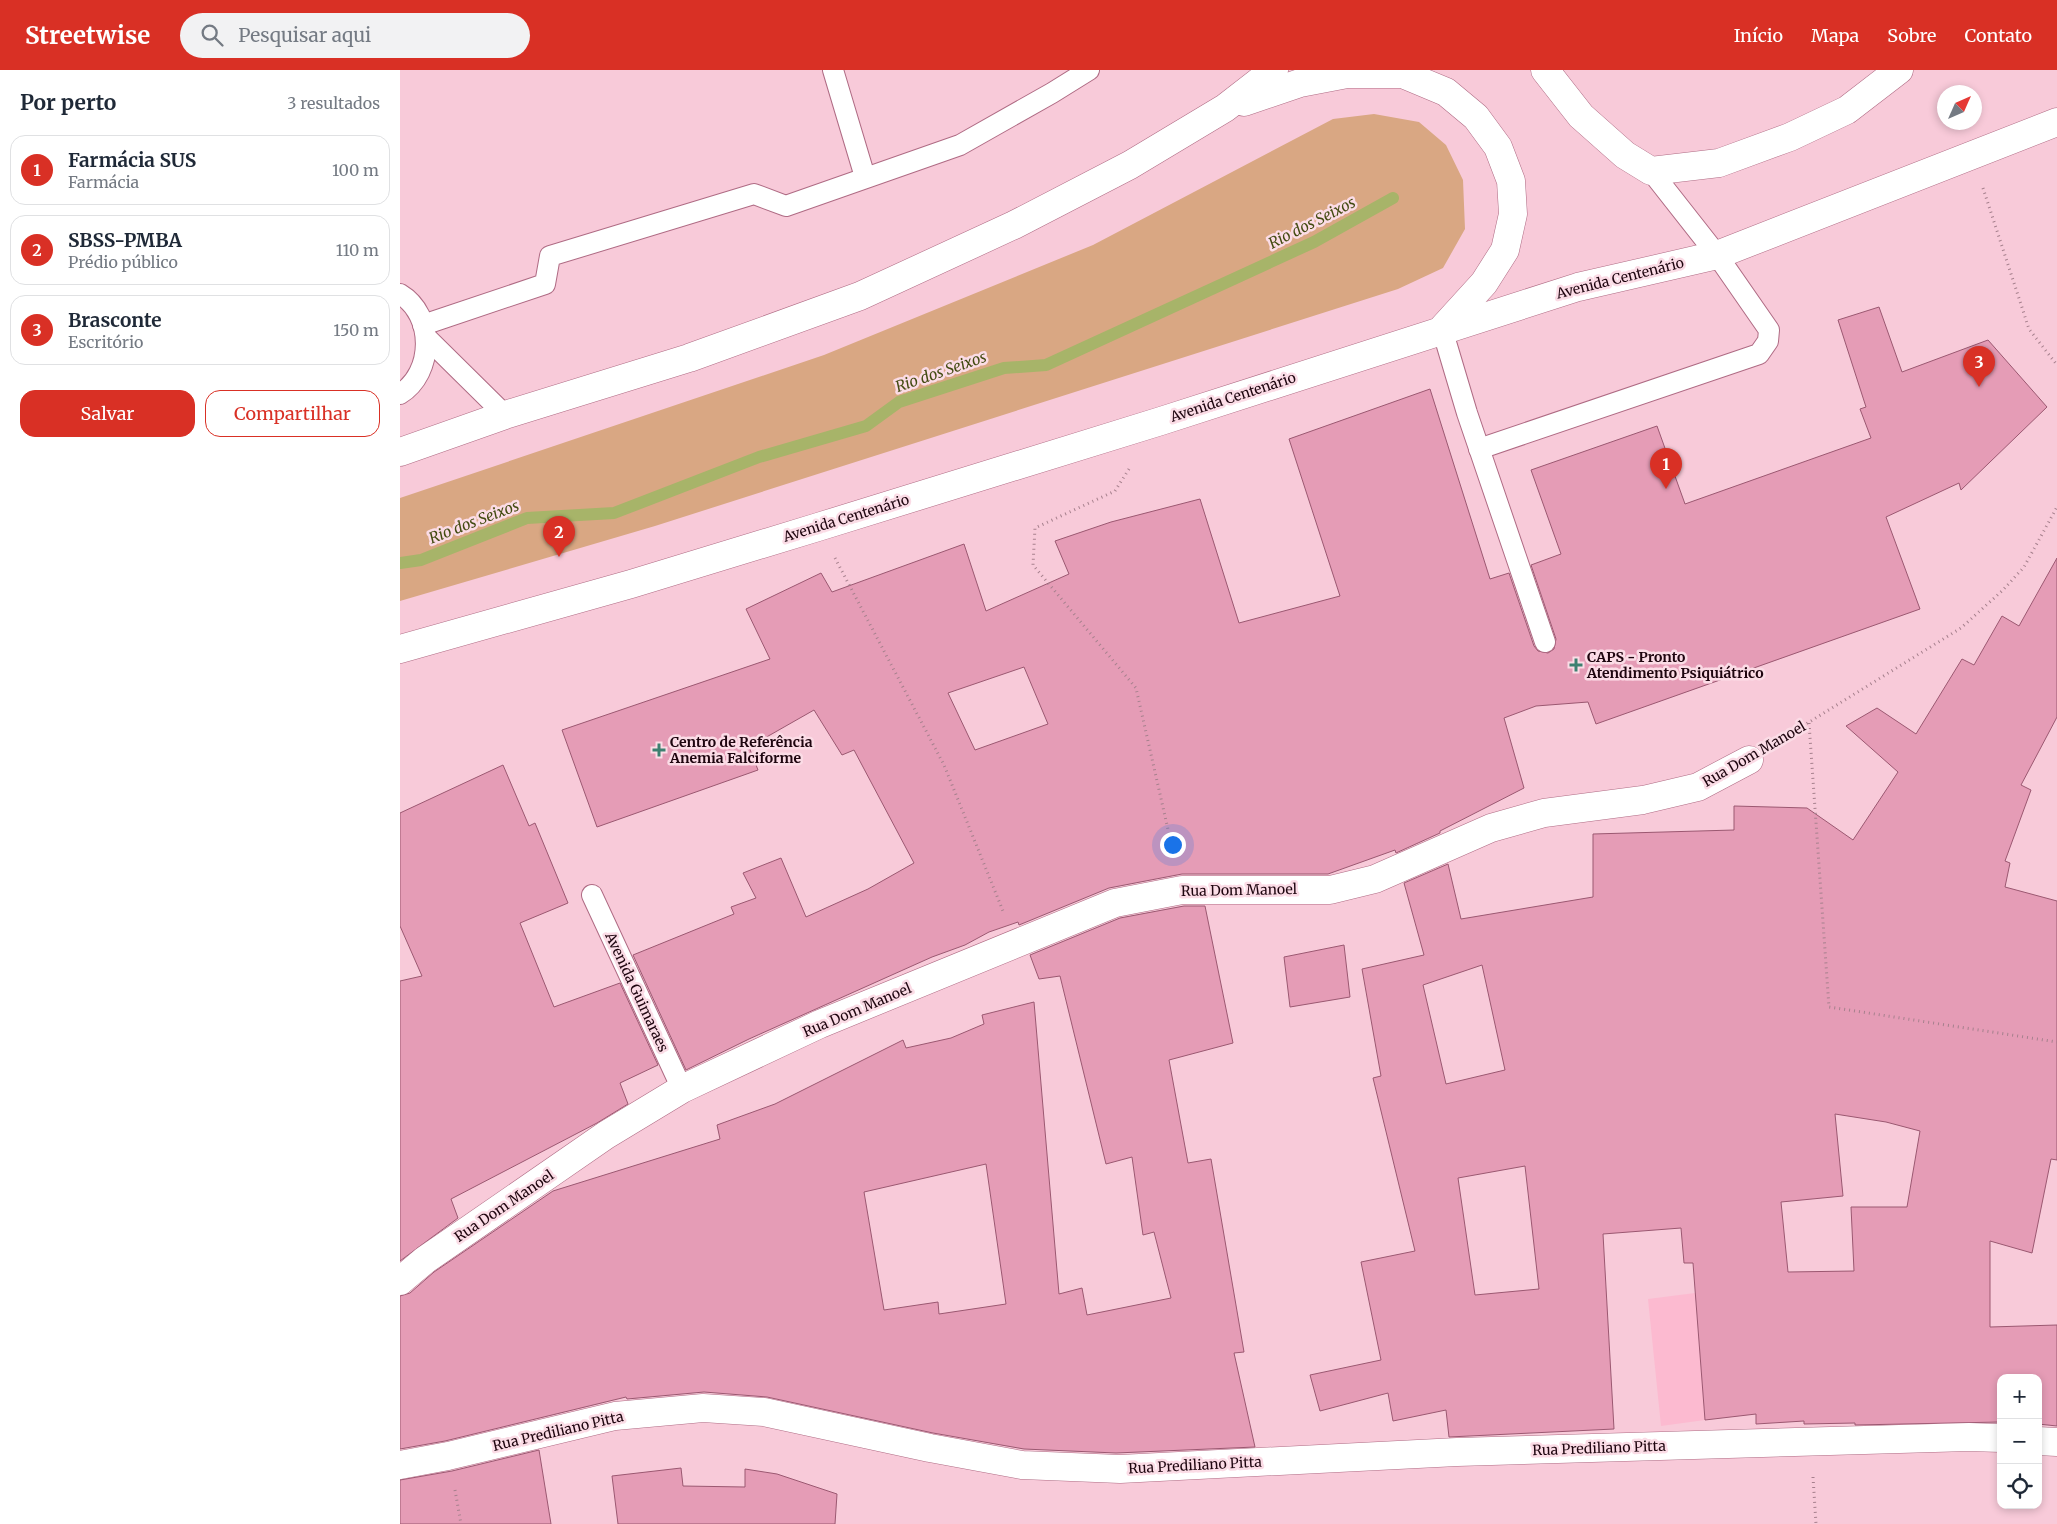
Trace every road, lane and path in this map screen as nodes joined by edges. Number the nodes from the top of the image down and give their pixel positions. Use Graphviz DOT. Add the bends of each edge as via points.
graph roads {
  1 [pos="833,70"];
  2 [pos="1089,70"];
  3 [pos="1274,70"];
  4 [pos="1545,70"];
  5 [pos="1899,70"];
  6 [pos="1225,108"];
  7 [pos="2057,122"];
  8 [pos="1972,156"];
  9 [pos="1651,171"];
  10 [pos="865,176"];
  11 [pos="1717,255"];
  12 [pos="400,294"];
  13 [pos="1442,329"];
  14 [pos="425,332"];
  15 [pos="2057,365"];
  16 [pos="400,394"];
  17 [pos="505,415"];
  18 [pos="1479,449"];
  19 [pos="400,452"];
  20 [pos="1130,468"];
  21 [pos="2057,507"];
  22 [pos="818,527"];
  23 [pos="1545,642"];
  24 [pos="400,649"];
  25 [pos="1809,723"];
  26 [pos="1749,760"];
  27 [pos="1182,890"];
  28 [pos="592,895"];
  29 [pos="1016,944"];
  30 [pos="2057,1042"];
  31 [pos="682,1089"];
  32 [pos="400,1281"];
  33 [pos="1997,1438"];
  34 [pos="2042,1440"];
  35 [pos="1811,1441"];
  36 [pos="2057,1442"];
  37 [pos="400,1465"];
  38 [pos="1816,1524"];
  1 -- 10 [label="lane"];
  2 -- 10 [label="lane" via="960,145"];
  3 -- 6 [label="main road"];
  4 -- 9 [label="main road" via="1581,116 1625,156"];
  5 -- 9 [label="main road" via="1847,110 1790,137 1719,163"];
  6 -- 13 [label="main road" via="1310,81 1347,74 1403,74 1446,92 1476,118 1498,147 1508,172 1513,214 1505,250 1484,283"];
  6 -- 17 [label="main road" via="1130,165 1014,225 860,296 689,358"];
  7 -- 8 [label="main road, Avenida Centenário"];
  8 -- 11 [label="main road, Avenida Centenário"];
  8 -- 15 [label="path" via="2029,329"];
  9 -- 11 [label="lane"];
  10 -- 14 [label="lane" via="786,206 754,194 550,256 545,284"];
  11 -- 13 [label="main road, Avenida Centenário" via="1578,287"];
  11 -- 18 [label="lane" via="1768,330 1768,341 1759,354"];
  12 -- 14 [label="lane" via="416,309"];
  13 -- 18 [label="lane"];
  13 -- 22 [label="main road, Avenida Centenário"];
  14 -- 16 [label="lane" via="425,359 417,378"];
  14 -- 17 [label="lane"];
  17 -- 19 [label="main road"];
  18 -- 23 [label="lane"];
  20 -- 27 [label="path" via="1115,491 1036,528 1033,565 1136,688"];
  21 -- 25 [label="path, Rua Dom Manoel" via="2024,567 2004,590 1961,628"];
  22 -- 24 [label="main road, Avenida Centenário" via="613,590"];
  22 -- 29 [label="path" via="944,765"];
  25 -- 26 [label="path, Rua Dom Manoel"];
  25 -- 30 [label="path" via="1829,1007"];
  26 -- 27 [label="main road, Rua Dom Manoel" via="1698,787 1643,800 1544,813 1491,828 1375,879 1339,888"];
  27 -- 29 [label="main road, Rua Dom Manoel" via="1116,903"];
  28 -- 31 [label="lane, Avenida Guimaraes"];
  29 -- 31 [label="main road, Rua Dom Manoel" via="820,1024"];
  31 -- 32 [label="main road, Rua Dom Manoel" via="606,1134 424,1260"];
  33 -- 35 [label="main road, Rua Prediliano Pitta"];
  34 -- 36 [label="main road"];
  35 -- 37 [label="main road, Rua Prediliano Pitta" via="1457,1452 1120,1469 1022,1465 764,1412 703,1408 615,1416"];
  35 -- 38 [label="path"];
}
